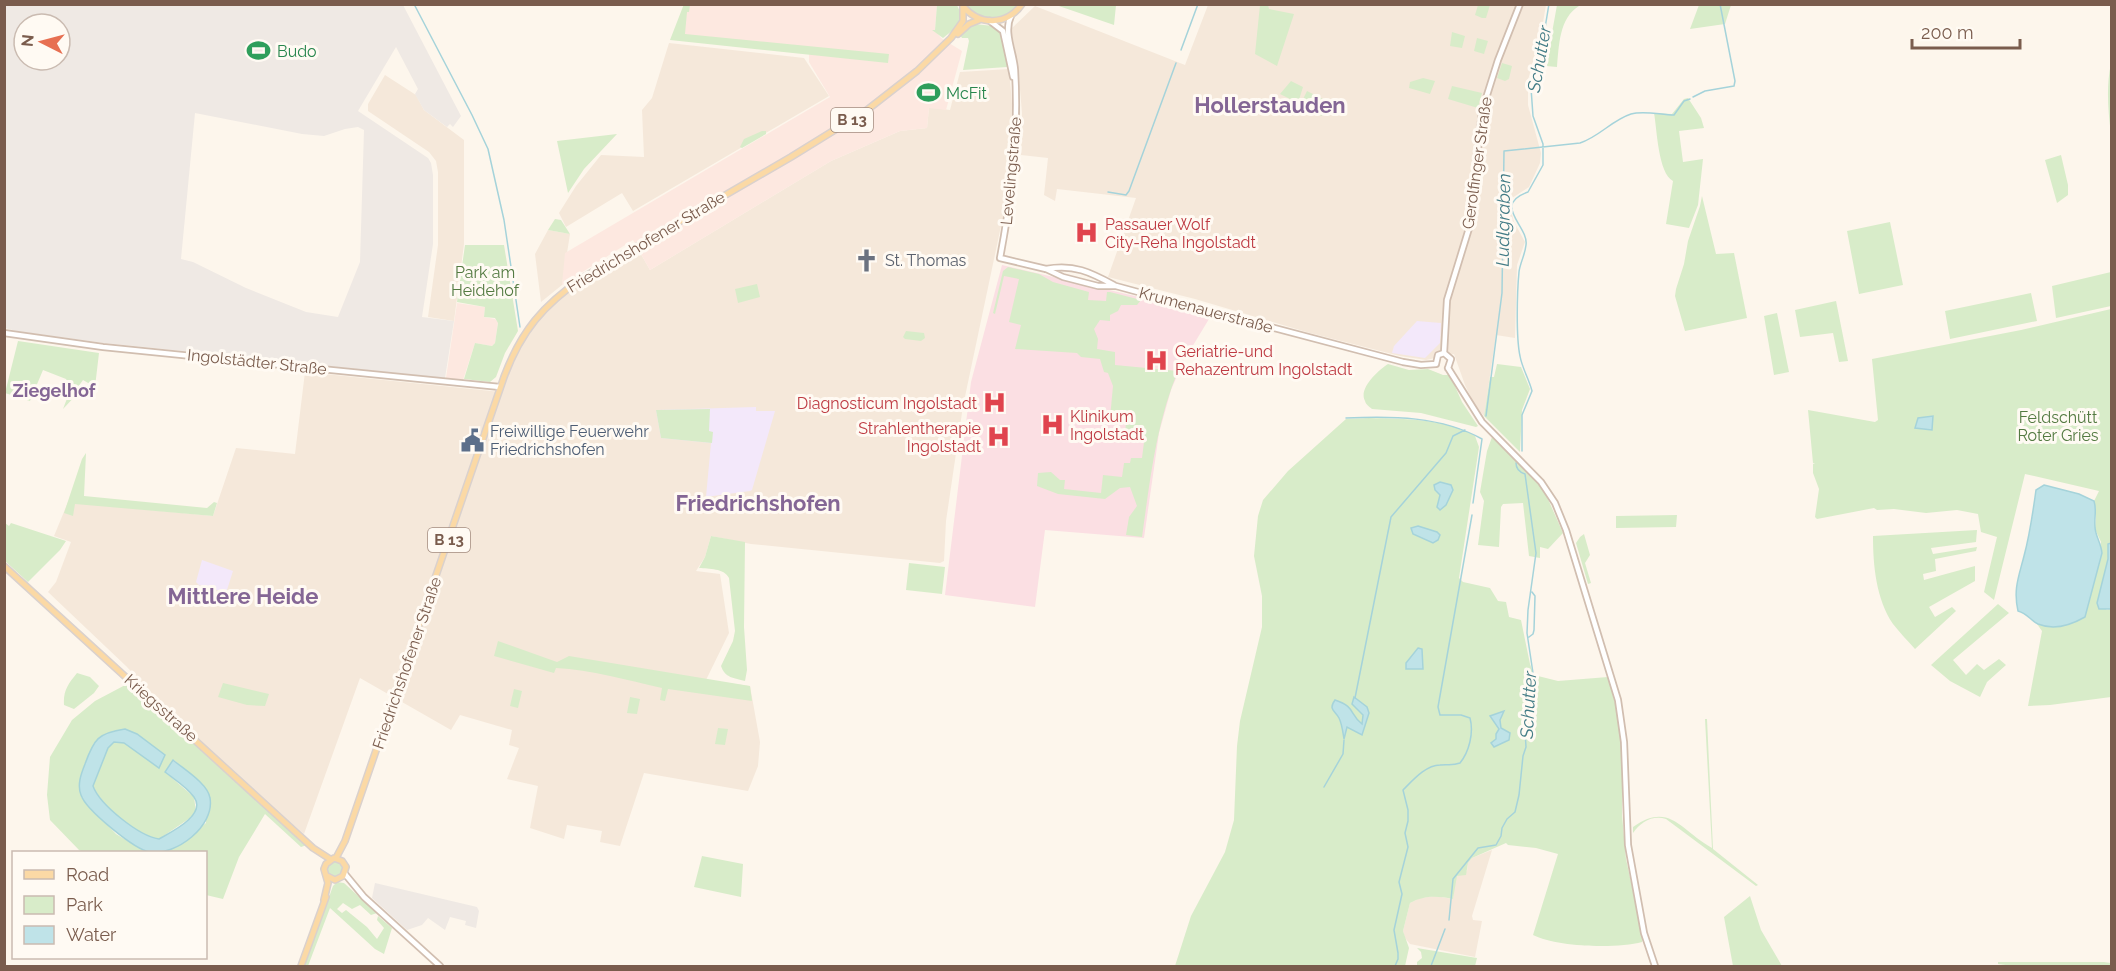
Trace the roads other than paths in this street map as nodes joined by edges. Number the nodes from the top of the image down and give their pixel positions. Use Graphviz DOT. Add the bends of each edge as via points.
graph roads {
  1 [pos="1022,4"];
  2 [pos="1520,4"];
  3 [pos="962,5"];
  4 [pos="1011,16"];
  5 [pos="980,20"];
  6 [pos="990,21"];
  7 [pos="951,38"];
  8 [pos="1014,84"];
  9 [pos="1000,258"];
  10 [pos="1059,267"];
  11 [pos="1046,269"];
  12 [pos="1058,276"];
  13 [pos="1102,278"];
  14 [pos="1098,286"];
  15 [pos="1116,286"];
  16 [pos="4,333"];
  17 [pos="1444,353"];
  18 [pos="1436,364"];
  19 [pos="1448,368"];
  20 [pos="501,387"];
  21 [pos="4,566"];
  22 [pos="345,842"];
  23 [pos="316,851"];
  24 [pos="333,859"];
  25 [pos="342,861"];
  26 [pos="324,867"];
  27 [pos="327,876"];
  28 [pos="340,877"];
  29 [pos="324,900"];
  30 [pos="301,966"];
  31 [pos="440,966"];
  32 [pos="1655,966"];
  1 -- 4 [label="main road"];
  2 -- 17 [label="street, Gerolfinger Straße" via="1482,111 1470,225 1447,300"];
  3 -- 5 [label="main road, B 13"];
  3 -- 7 [label="main road, Friedrichshofener Straße / B 13" via="963,21"];
  4 -- 6 [label="main road"];
  4 -- 8 [label="street, Levelingstraße" via="1008,25"];
  5 -- 6 [label="main road"];
  5 -- 7 [label="main road, Friedrichshofener Straße / B 13"];
  6 -- 8 [label="street, Levelingstraße" via="1005,37"];
  7 -- 20 [label="main road, Friedrichshofener Straße / B 13" via="917,71 858,117 563,291 522,336"];
  8 -- 9 [label="street, Levelingstraße" via="1014,169"];
  9 -- 11 [label="street, Krumenauerstraße"];
  10 -- 11 [label="street, Krumenauerstraße"];
  10 -- 12 [label="street"];
  10 -- 13 [label="street, Krumenauerstraße"];
  11 -- 12 [label="street, Krumenauerstraße"];
  12 -- 14 [label="street, Krumenauerstraße"];
  13 -- 14 [label="street"];
  13 -- 15 [label="street, Krumenauerstraße"];
  14 -- 15 [label="street, Krumenauerstraße"];
  15 -- 18 [label="street, Krumenauerstraße" via="1403,362"];
  16 -- 20 [label="street, Ingolstädter Straße" via="103,347"];
  17 -- 18 [label="street" via="1438,356"];
  17 -- 19 [label="street" via="1451,359"];
  18 -- 19 [label="street" via="1441,369"];
  19 -- 32 [label="street" via="1482,422 1551,495 1566,530 1622,720 1628,845 1644,933"];
  20 -- 22 [label="main road, Friedrichshofener Straße / B 13"];
  21 -- 23 [label="main road, Kriegsstraße"];
  22 -- 24 [label="main road, Friedrichshofener Straße / B 13"];
  22 -- 25 [label="main road, Friedrichshofener Straße / B 13"];
  23 -- 24 [label="main road, Kriegsstraße"];
  23 -- 26 [label="main road, Kriegsstraße"];
  24 -- 25 [label="main road"];
  24 -- 26 [label="main road, B 13"];
  25 -- 28 [label="main road, B 13" via="346,867"];
  26 -- 27 [label="main road"];
  27 -- 28 [label="main road"];
  27 -- 29 [label="main road"];
  28 -- 29 [label="main road"];
  28 -- 31 [label="street"];
  29 -- 30 [label="main road"];
}
